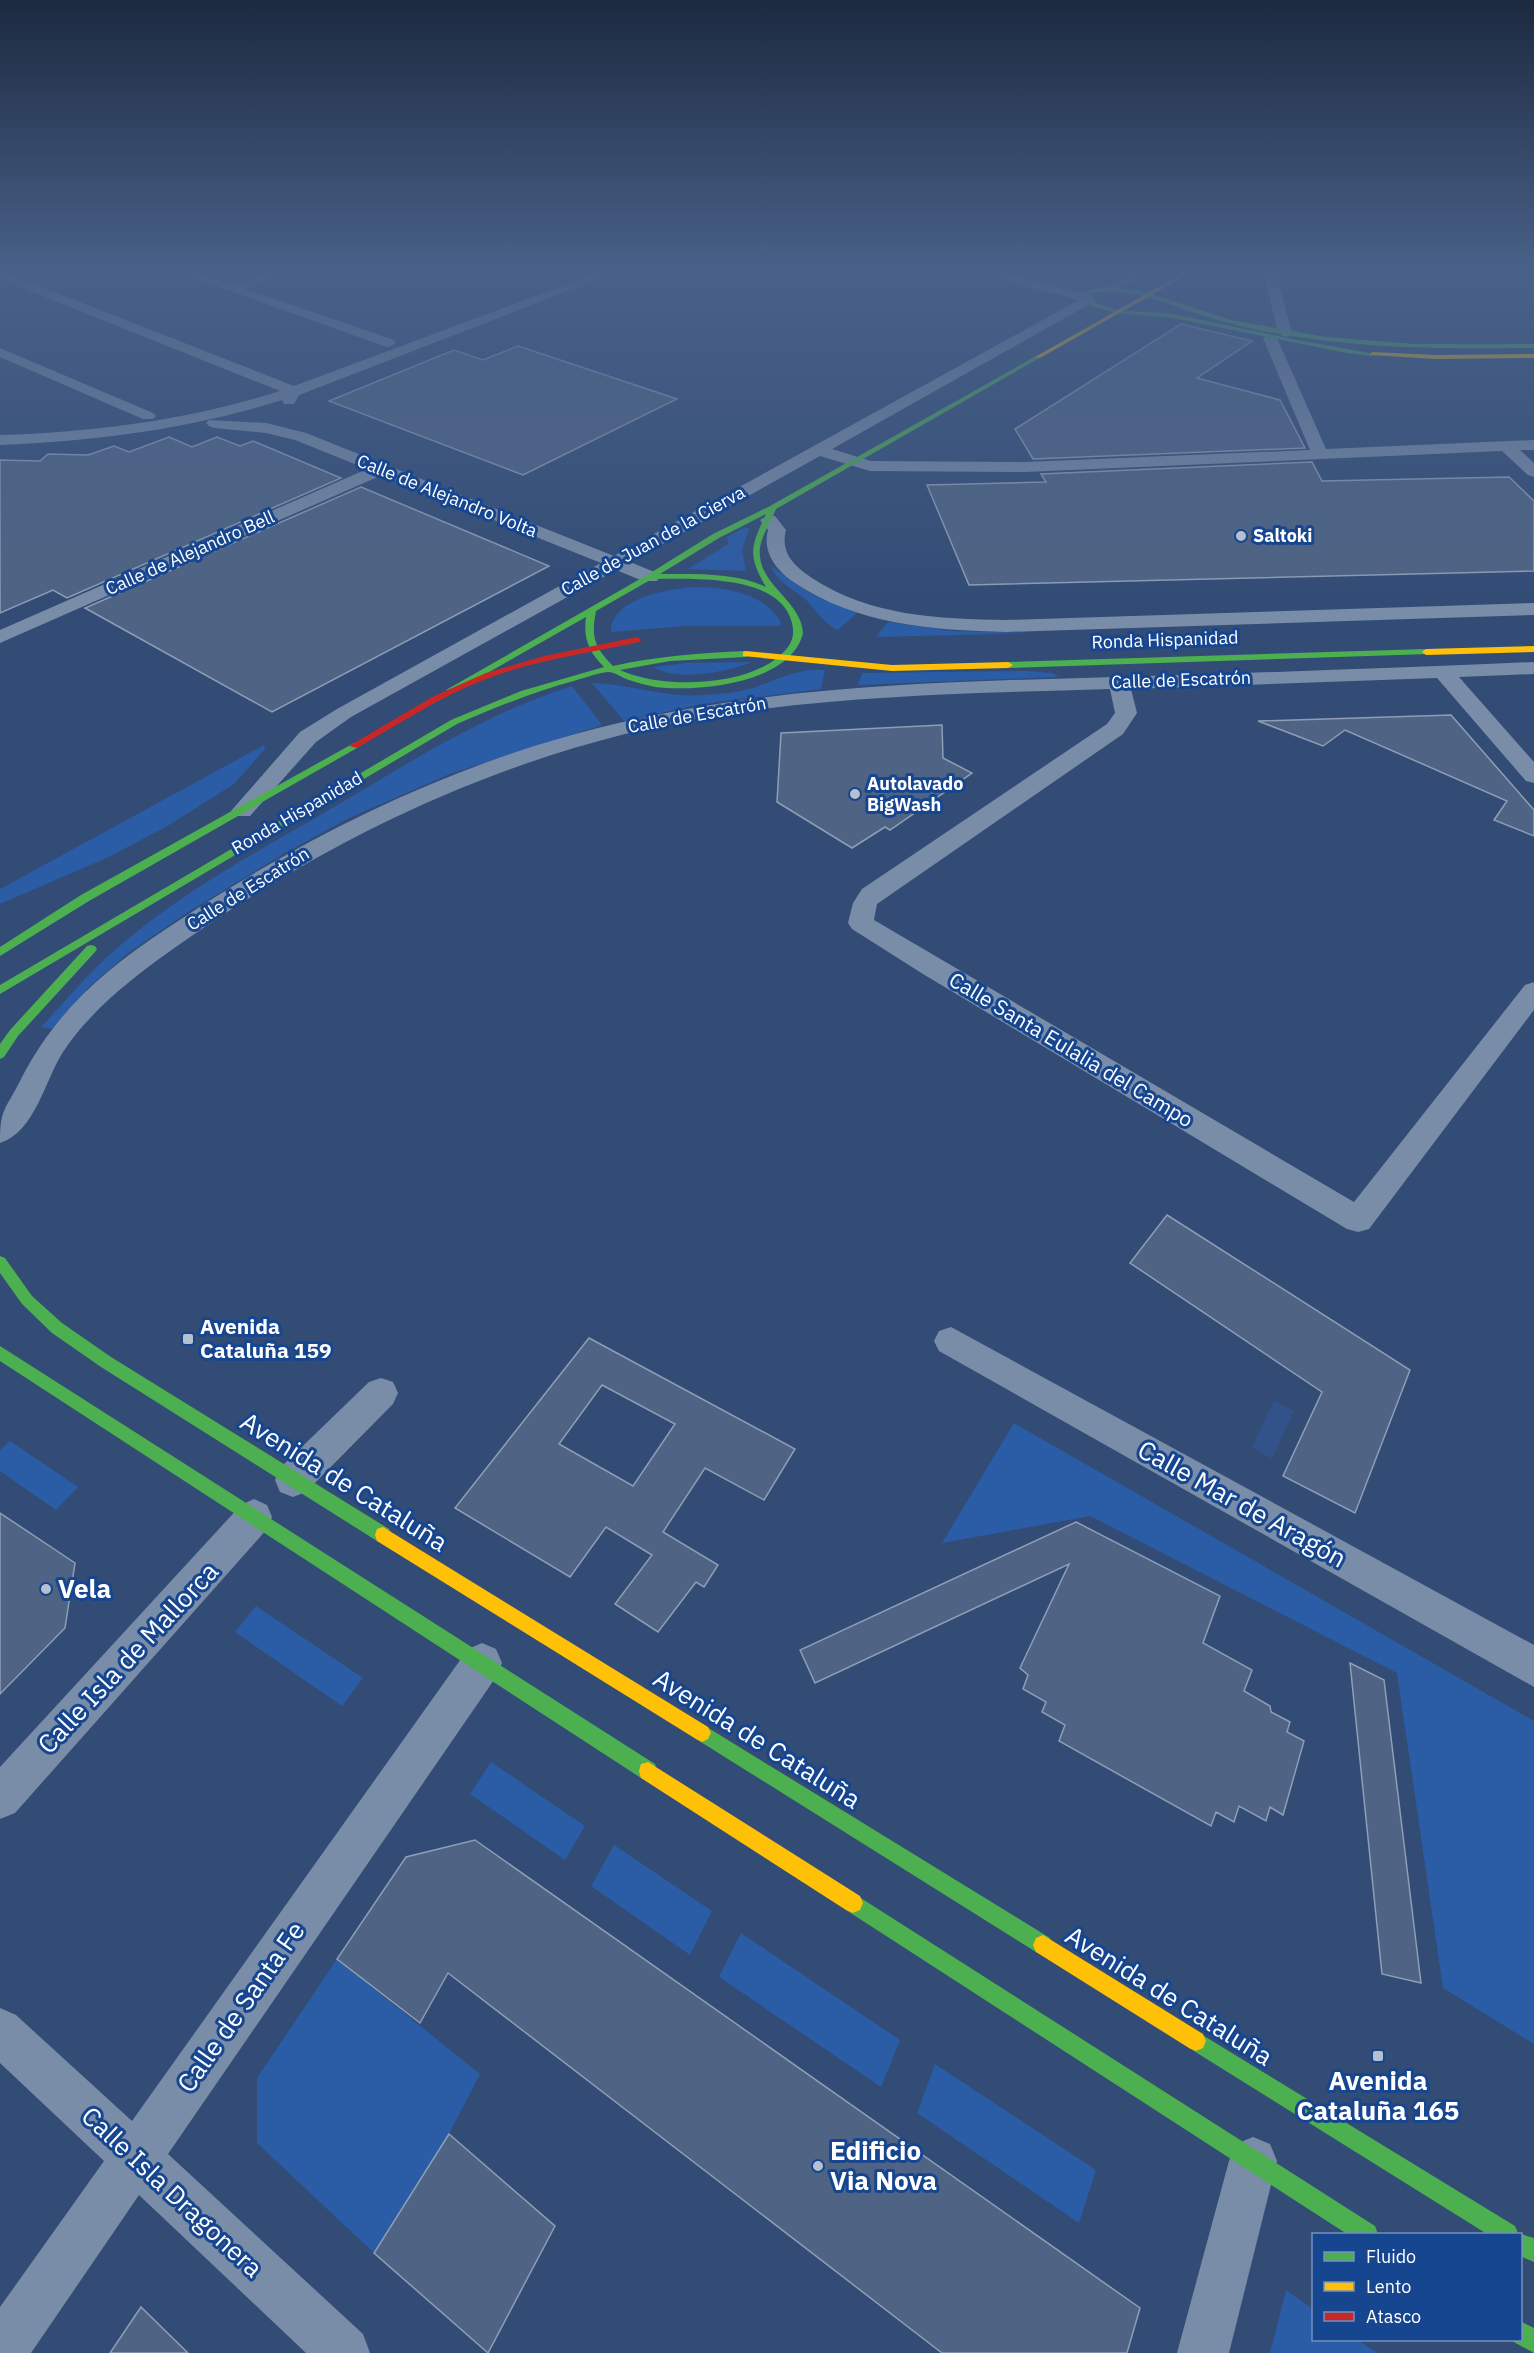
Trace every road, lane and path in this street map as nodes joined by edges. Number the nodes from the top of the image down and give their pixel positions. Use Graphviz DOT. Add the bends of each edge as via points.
graph roads {
  1 [pos="71,383"];
  2 [pos="271,383"];
  3 [pos="283,383"];
  4 [pos="316,383"];
  5 [pos="941,383"];
  6 [pos="994,383"];
  7 [pos="1289,383"];
  8 [pos="277,385"];
  9 [pos="292,392"];
  10 [pos="218,402"];
  11 [pos="148,416"];
  12 [pos="194,419"];
  13 [pos="920,425"];
  14 [pos="0,429"];
  15 [pos="300,436"];
  16 [pos="840,438"];
  17 [pos="0,440"];
  18 [pos="1534,445"];
  19 [pos="1506,446"];
  20 [pos="817,451"];
  21 [pos="1321,456"];
  22 [pos="854,463"];
  23 [pos="381,469"];
  24 [pos="1534,472"];
  25 [pos="771,514"];
  26 [pos="613,563"];
  27 [pos="593,566"];
  28 [pos="650,577"];
  29 [pos="773,592"];
  30 [pos="592,609"];
  31 [pos="1534,609"];
  32 [pos="1484,611"];
  33 [pos="1534,615"];
  34 [pos="1155,622"];
  35 [pos="779,636"];
  36 [pos="0,637"];
  37 [pos="648,638"];
  38 [pos="797,638"];
  39 [pos="814,640"];
  40 [pos="1014,642"];
  41 [pos="593,647"];
  42 [pos="1534,649"];
  43 [pos="783,657"];
  44 [pos="1025,665"];
  45 [pos="607,667"];
  46 [pos="1534,668"];
  47 [pos="1391,672"];
  48 [pos="1443,672"];
  49 [pos="1119,683"];
  50 [pos="431,702"];
  51 [pos="574,742"];
  52 [pos="1525,758"];
  53 [pos="590,760"];
  54 [pos="1534,776"];
  55 [pos="242,811"];
  56 [pos="85,898"];
  57 [pos="118,920"];
  58 [pos="18,923"];
  59 [pos="0,952"];
  60 [pos="0,990"];
  61 [pos="1534,991"];
  62 [pos="0,1054"];
  63 [pos="0,1131"];
  64 [pos="0,1262"];
  65 [pos="951,1341"];
  66 [pos="0,1353"];
  67 [pos="381,1393"];
  68 [pos="293,1480"];
  69 [pos="254,1517"];
  70 [pos="482,1663"];
  71 [pos="1534,1667"];
  72 [pos="0,1798"];
  73 [pos="0,2031"];
  74 [pos="135,2158"];
  75 [pos="1253,2161"];
  76 [pos="1364,2233"];
  77 [pos="1504,2233"];
  78 [pos="0,2352"];
  79 [pos="344,2353"];
  80 [pos="1203,2353"];
  1 -- 11 [label="street"];
  2 -- 8 [label="street"];
  3 -- 8 [label="street"];
  4 -- 9 [label="street"];
  5 -- 16 [label="street, Calle de Juan de la Cierva"];
  6 -- 13 [label="main road, Ronda Hispanidad"];
  7 -- 21 [label="street"];
  8 -- 9 [label="street"];
  8 -- 10 [label="street"];
  9 -- 12 [label="street"];
  9 -- 15 [label="street" via="285,418"];
  10 -- 11 [label="street"];
  10 -- 12 [label="street"];
  11 -- 14 [label="street" via="93,424"];
  12 -- 15 [label="street, Calle de Alejandro Volta"];
  12 -- 17 [label="street" via="77,437"];
  13 -- 16 [label="street" via="874,439"];
  13 -- 22 [label="main road, Ronda Hispanidad"];
  15 -- 23 [label="street, Calle de Alejandro Volta"];
  16 -- 20 [label="street, Calle de Juan de la Cierva"];
  18 -- 19 [label="street"];
  19 -- 21 [label="street"];
  19 -- 24 [label="street"];
  20 -- 22 [label="street"];
  20 -- 26 [label="street, Calle de Juan de la Cierva"];
  21 -- 22 [label="street" via="1025,467"];
  22 -- 25 [label="main road, Ronda Hispanidad"];
  23 -- 27 [label="street, Calle de Alejandro Volta"];
  23 -- 36 [label="street, Calle de Alejandro Bell"];
  25 -- 28 [label="main road, Ronda Hispanidad" via="716,536"];
  25 -- 29 [label="main road" via="755,540 754,556"];
  25 -- 34 [label="street" via="777,530 774,544 778,556 794,574 829,596 889,616 990,626"];
  26 -- 27 [label="street, Calle de Juan de la Cierva"];
  26 -- 28 [label="street"];
  27 -- 55 [label="street, Calle de Juan de la Cierva" via="308,737"];
  28 -- 29 [label="main road" via="725,579"];
  28 -- 30 [label="main road, Ronda Hispanidad"];
  29 -- 38 [label="main road" via="793,611"];
  30 -- 41 [label="main road"];
  30 -- 50 [label="main road, Ronda Hispanidad"];
  31 -- 32 [label="street"];
  32 -- 33 [label="street"];
  32 -- 34 [label="street"];
  34 -- 40 [label="street"];
  35 -- 38 [label="main road"];
  37 -- 41 [label="main road, Ronda Hispanidad"];
  38 -- 39 [label="main road"];
  38 -- 43 [label="main road"];
  41 -- 45 [label="main road"];
  41 -- 50 [label="main road, Ronda Hispanidad" via="487,676"];
  42 -- 44 [label="main road, Ronda Hispanidad"];
  43 -- 44 [label="main road, Ronda Hispanidad" via="892,668"];
  43 -- 45 [label="main road, Ronda Hispanidad" via="680,655"];
  43 -- 45 [label="main road" via="744,678 690,686 653,683"];
  44 -- 47 [label="street, Ronda Hispanidad" via="1149,671 1303,667"];
  45 -- 57 [label="main road, Ronda Hispanidad" via="505,697 454,722"];
  46 -- 48 [label="street, Calle de Escatrón"];
  47 -- 48 [label="street, Calle de Escatrón"];
  47 -- 49 [label="street, Calle de Escatrón"];
  48 -- 52 [label="street"];
  49 -- 51 [label="street, Calle de Escatrón" via="834,694 666,718"];
  49 -- 61 [label="street, Calle Santa Eulalia del Campo" via="1126,712 1115,729 871,895 861,923 1358,1220"];
  50 -- 55 [label="main road, Ronda Hispanidad"];
  51 -- 53 [label="street"];
  51 -- 63 [label="street, Calle de Escatrón" via="488,770 380,814 311,849 225,901 162,944 86,1006 56,1041 22,1106"];
  52 -- 54 [label="street"];
  55 -- 56 [label="main road, Ronda Hispanidad"];
  56 -- 58 [label="main road"];
  56 -- 59 [label="main road, Ronda Hispanidad"];
  57 -- 60 [label="main road, Ronda Hispanidad"];
  57 -- 62 [label="main road" via="50,992"];
  64 -- 68 [label="main road, Avenida de Cataluña" via="27,1300 57,1328"];
  65 -- 71 [label="street, Calle Mar de Aragón"];
  66 -- 69 [label="main road"];
  67 -- 68 [label="street"];
  68 -- 77 [label="main road, Avenida de Cataluña"];
  69 -- 70 [label="main road"];
  69 -- 72 [label="street, Calle Isla de Mallorca"];
  70 -- 74 [label="street, Calle de Santa Fe"];
  70 -- 75 [label="main road"];
  73 -- 74 [label="street, Calle Isla Dragonera"];
  74 -- 78 [label="street, Calle de Santa Fe"];
  74 -- 79 [label="street, Calle Isla Dragonera"];
  75 -- 76 [label="main road"];
  75 -- 80 [label="street"];
}
